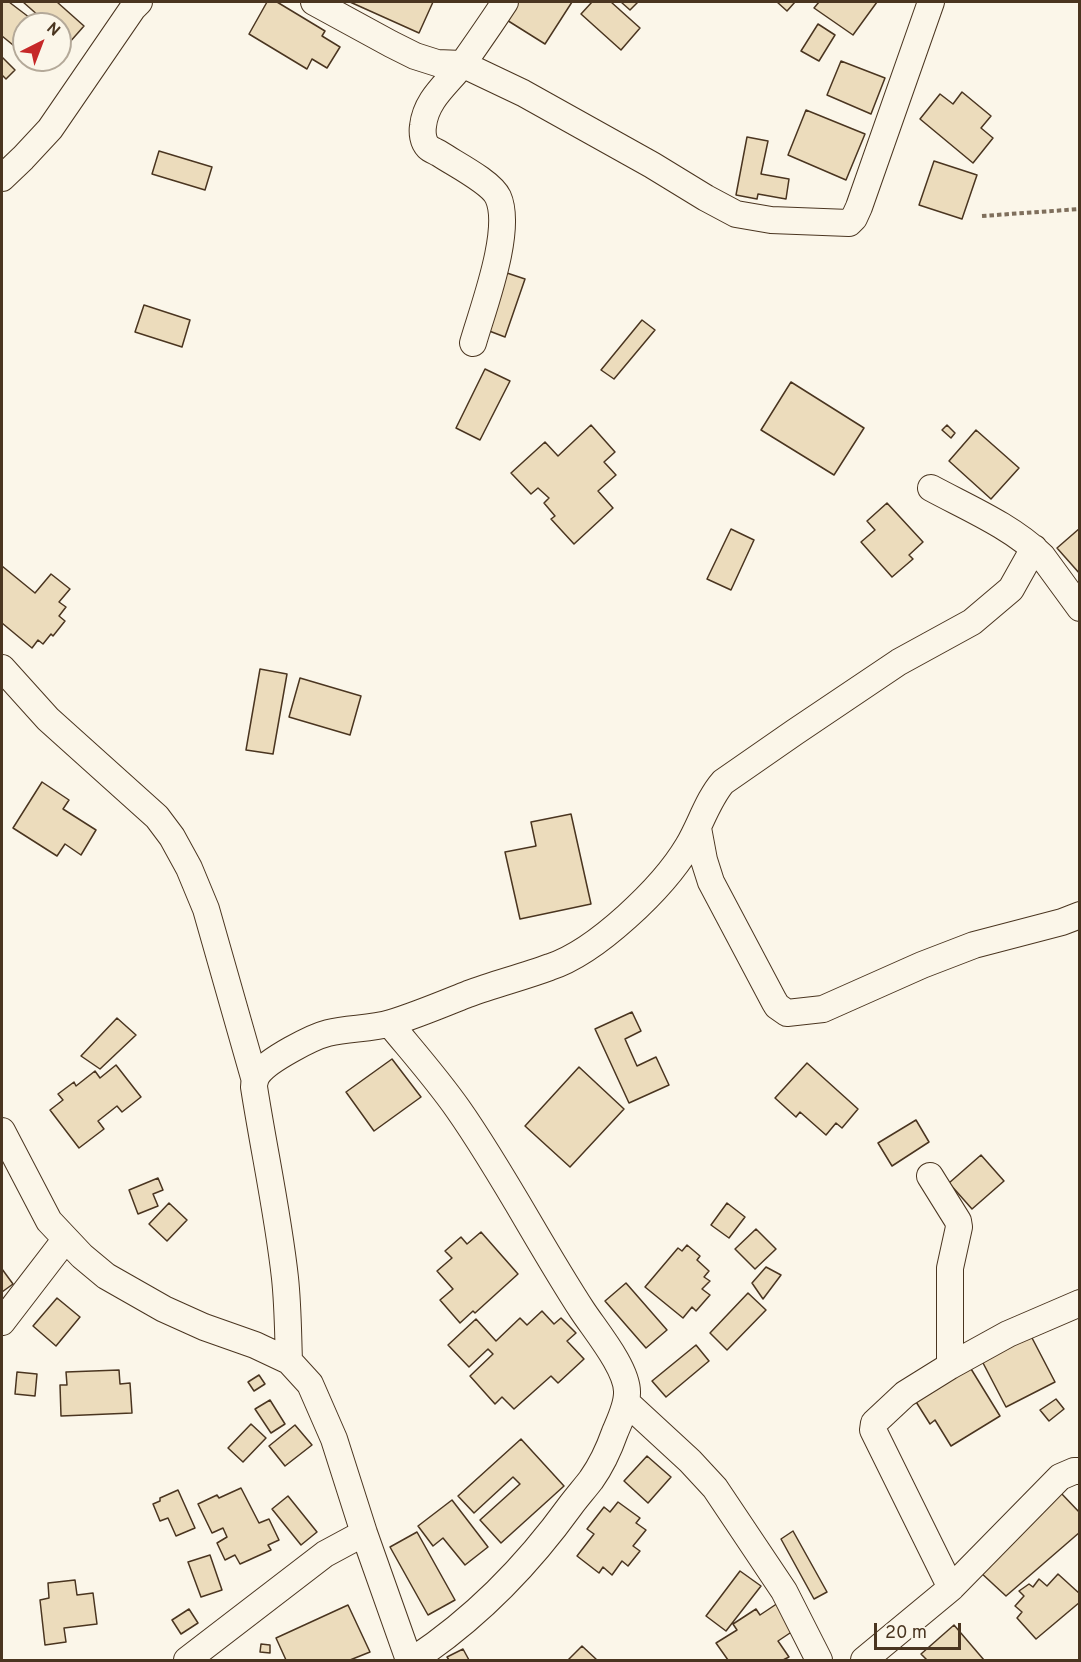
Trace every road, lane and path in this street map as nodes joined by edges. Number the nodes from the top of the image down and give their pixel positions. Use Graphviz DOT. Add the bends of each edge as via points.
graph roads {
  1 [pos="314,2"];
  2 [pos="505,2"];
  3 [pos="931,2"];
  4 [pos="132,4"];
  5 [pos="462,64"];
  6 [pos="2,178"];
  7 [pos="1080,209"];
  8 [pos="982,216"];
  9 [pos="473,343"];
  10 [pos="931,488"];
  11 [pos="1034,548"];
  12 [pos="1080,608"];
  13 [pos="2,668"];
  14 [pos="698,828"];
  15 [pos="1080,915"];
  16 [pos="390,1024"];
  17 [pos="255,1081"];
  18 [pos="2,1131"];
  19 [pos="930,1176"];
  20 [pos="65,1240"];
  21 [pos="1080,1303"];
  22 [pos="2,1322"];
  23 [pos="289,1361"];
  24 [pos="950,1366"];
  25 [pos="626,1402"];
  26 [pos="1080,1471"];
  27 [pos="364,1533"];
  28 [pos="951,1588"];
  29 [pos="187,1660"];
  30 [pos="411,1660"];
  31 [pos="819,1660"];
  32 [pos="864,1660"];
  1 -- 5 [label="street" via="415,56 437,63"];
  2 -- 5 [label="street"];
  3 -- 5 [label="street" via="859,207 849,223 771,220 736,214 523,93"];
  4 -- 6 [label="street" via="50,129"];
  5 -- 9 [label="street" via="429,105 423,135 428,146 487,184 501,206 503,230 499,252"];
  7 -- 8 [label="path"];
  10 -- 11 [label="street"];
  11 -- 12 [label="street"];
  11 -- 14 [label="street" via="1011,589 972,622 899,662 723,782"];
  13 -- 17 [label="street" via="48,719 138,798 172,837 206,909"];
  14 -- 15 [label="street" via="711,882 774,1001 787,1013 823,1009 974,945"];
  14 -- 16 [label="street" via="663,880 620,923 569,960"];
  16 -- 17 [label="street" via="327,1033 266,1066"];
  16 -- 25 [label="street" via="458,1110 498,1172 615,1360 627,1384"];
  17 -- 23 [label="street" via="285,1280"];
  18 -- 20 [label="street" via="50,1221"];
  19 -- 24 [label="street" via="959,1227 950,1268"];
  20 -- 22 [label="street"];
  20 -- 23 [label="street" via="106,1276 164,1309"];
  21 -- 24 [label="street" via="1008,1334"];
  23 -- 27 [label="street" via="310,1384 334,1439"];
  24 -- 28 [label="street" via="905,1394 873,1426"];
  25 -- 30 [label="street" via="607,1453 550,1534 467,1620"];
  25 -- 31 [label="street" via="715,1488 784,1592"];
  26 -- 28 [label="street" via="1060,1477"];
  27 -- 29 [label="street" via="325,1554"];
  27 -- 30 [label="street"];
  28 -- 32 [label="street"];
}
